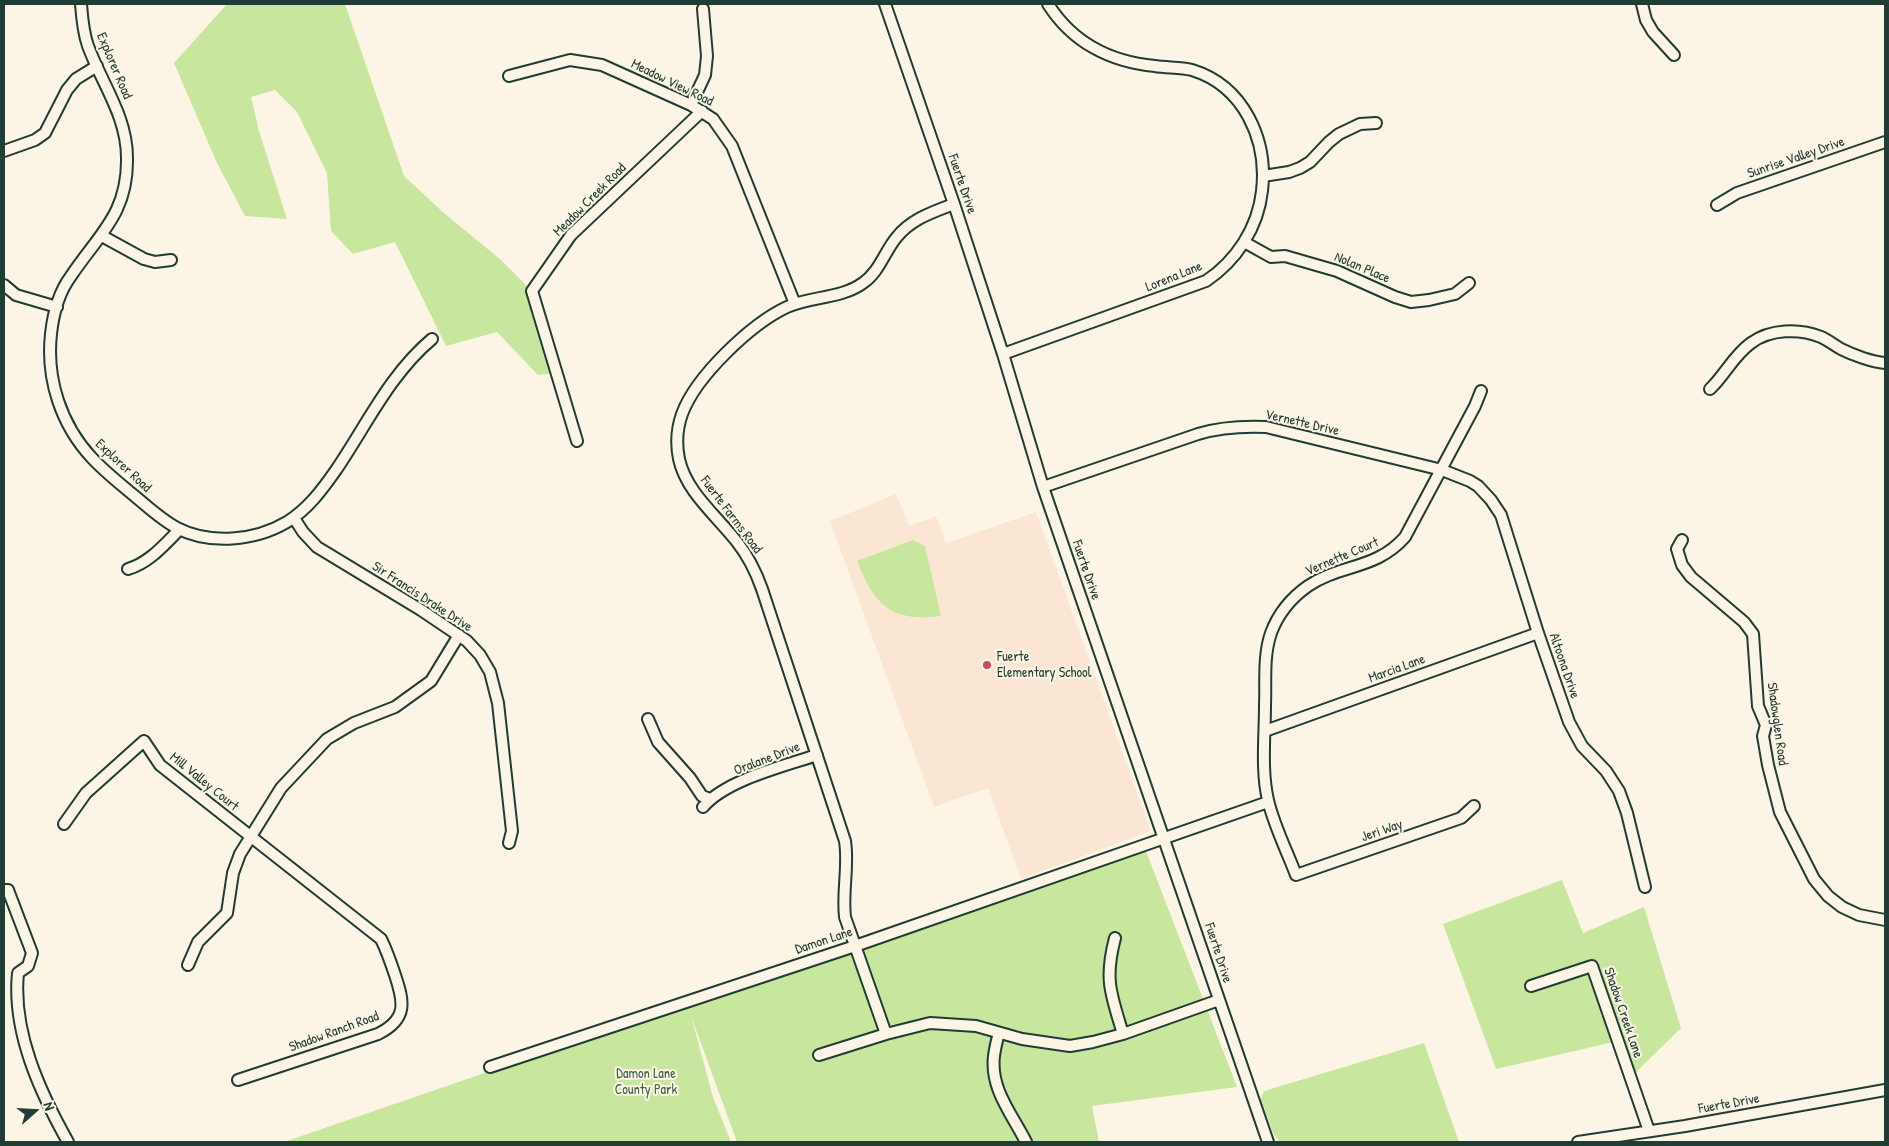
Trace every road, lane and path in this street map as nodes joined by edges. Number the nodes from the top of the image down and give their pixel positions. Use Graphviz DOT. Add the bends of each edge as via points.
graph roads {
  1 [pos="81,4"];
  2 [pos="885,4"];
  3 [pos="1048,4"];
  4 [pos="1642,4"];
  5 [pos="703,9"];
  6 [pos="1674,55"];
  7 [pos="97,66"];
  8 [pos="509,76"];
  9 [pos="692,105"];
  10 [pos="702,111"];
  11 [pos="1376,123"];
  12 [pos="1885,142"];
  13 [pos="4,151"];
  14 [pos="1263,176"];
  15 [pos="954,204"];
  16 [pos="1717,205"];
  17 [pos="102,236"];
  18 [pos="1244,242"];
  19 [pos="171,260"];
  20 [pos="1469,283"];
  21 [pos="4,285"];
  22 [pos="795,304"];
  23 [pos="57,307"];
  24 [pos="432,339"];
  25 [pos="1003,354"];
  26 [pos="1885,363"];
  27 [pos="1710,389"];
  28 [pos="1481,391"];
  29 [pos="578,441"];
  30 [pos="1442,470"];
  31 [pos="1043,487"];
  32 [pos="294,518"];
  33 [pos="179,530"];
  34 [pos="1682,540"];
  35 [pos="128,569"];
  36 [pos="1538,634"];
  37 [pos="459,635"];
  38 [pos="648,720"];
  39 [pos="1265,731"];
  40 [pos="817,755"];
  41 [pos="1268,802"];
  42 [pos="1474,806"];
  43 [pos="64,824"];
  44 [pos="250,837"];
  45 [pos="1165,839"];
  46 [pos="509,842"];
  47 [pos="1296,875"];
  48 [pos="1645,887"];
  49 [pos="4,890"];
  50 [pos="1885,920"];
  51 [pos="1115,938"];
  52 [pos="855,946"];
  53 [pos="188,965"];
  54 [pos="1531,986"];
  55 [pos="1219,1000"];
  56 [pos="999,1033"];
  57 [pos="886,1034"];
  58 [pos="1123,1034"];
  59 [pos="819,1055"];
  60 [pos="490,1067"];
  61 [pos="238,1080"];
  62 [pos="1885,1090"];
  63 [pos="1649,1131"];
  64 [pos="68,1142"];
  65 [pos="1026,1142"];
  66 [pos="1268,1142"];
  67 [pos="1578,1142"];
  1 -- 7 [label="street, Explorer Road" via="82,23"];
  2 -- 15 [label="street, Fuerte Drive"];
  3 -- 14 [label="street, Lorena Lane" via="1074,35 1100,52 1132,63 1192,70 1226,88 1252,124 1261,148"];
  4 -- 6 [label="street" via="1653,32"];
  5 -- 9 [label="street" via="708,56 705,75"];
  7 -- 13 [label="street" via="76,79 67,90 45,133"];
  7 -- 17 [label="street, Explorer Road" via="121,120 127,158 126,184 119,209"];
  8 -- 9 [label="street, Meadow View Road" via="577,61 602,65"];
  9 -- 10 [label="street, Meadow View Road"];
  10 -- 22 [label="street, Meadow View Road" via="717,123 732,146"];
  10 -- 29 [label="street, Meadow Creek Road" via="571,235 532,291"];
  11 -- 14 [label="street" via="1360,124 1339,134 1300,168"];
  12 -- 16 [label="street, Sunrise Valley Drive" via="1737,193"];
  14 -- 18 [label="street, Lorena Lane" via="1259,210"];
  15 -- 22 [label="street, Fuerte Farms Road" via="910,225 890,246 876,271 858,287"];
  15 -- 25 [label="street, Fuerte Drive"];
  17 -- 19 [label="street" via="144,259 155,262"];
  17 -- 23 [label="street, Explorer Road" via="70,276"];
  18 -- 20 [label="street, Nolan Place" via="1272,257 1285,256 1337,271 1411,302 1454,294"];
  18 -- 25 [label="street, Lorena Lane" via="1221,270 1197,285"];
  21 -- 23 [label="street" via="16,295"];
  22 -- 40 [label="street, Fuerte Farms Road" via="752,330 711,371 686,405 678,431 678,449 681,465 696,493 737,542 758,578"];
  23 -- 33 [label="street, Explorer Road" via="51,334 50,362 59,402 70,428 84,450 102,468"];
  24 -- 32 [label="street, Explorer Road" via="401,370 322,489"];
  25 -- 31 [label="street, Fuerte Drive"];
  26 -- 27 [label="street" via="1847,352 1813,334 1785,331 1751,343 1733,359"];
  28 -- 30 [label="street, Vernette Court"];
  30 -- 31 [label="street, Vernette Drive" via="1266,427 1243,426 1198,434"];
  30 -- 36 [label="street, Altoona Drive" via="1470,481 1485,493 1501,515"];
  30 -- 39 [label="street, Vernette Court" via="1405,537 1393,549 1370,562 1318,580 1300,592 1280,615 1266,651"];
  31 -- 45 [label="street, Fuerte Drive"];
  32 -- 33 [label="street, Explorer Road" via="268,532 245,538 210,538"];
  32 -- 37 [label="street, Sir Francis Drake Drive" via="317,547"];
  33 -- 35 [label="street" via="148,560"];
  34 -- 50 [label="street, Shadowglen Road" via="1677,549 1690,577 1744,622 1753,634 1758,706 1766,725 1763,736 1768,765 1780,812 1814,879 1842,907 1859,915"];
  36 -- 39 [label="street, Marcia Lane"];
  36 -- 48 [label="street, Altoona Drive" via="1575,736 1606,772 1623,802"];
  37 -- 44 [label="street" via="431,681 395,707 354,723 327,739 281,788"];
  37 -- 46 [label="street, Sir Francis Drake Drive" via="474,648 493,681 512,831"];
  38 -- 40 [label="street, Oralane Drive" via="658,742 690,778 706,803 748,778"];
  39 -- 41 [label="street, Vernette Court"];
  40 -- 52 [label="street, Fuerte Farms Road" via="845,841 844,908"];
  41 -- 45 [label="street"];
  41 -- 47 [label="street, Vernette Court"];
  42 -- 47 [label="street, Jeri Way" via="1461,818"];
  43 -- 44 [label="street, Mill Valley Court" via="86,793 144,741 160,765"];
  44 -- 53 [label="street" via="233,872 227,913 198,942"];
  44 -- 61 [label="street, Shadow Ranch Road" via="381,940 388,952 403,1005 394,1023 378,1034"];
  45 -- 52 [label="street, Damon Lane"];
  45 -- 55 [label="street, Fuerte Drive"];
  49 -- 64 [label="street" via="8,890 32,953 28,966 18,973 16,992 27,1049 50,1110"];
  51 -- 58 [label="street" via="1109,960 1109,988"];
  52 -- 57 [label="street, Fuerte Farms Road"];
  52 -- 60 [label="street, Damon Lane"];
  54 -- 63 [label="street, Shadow Creek Lane" via="1592,966"];
  55 -- 58 [label="street"];
  55 -- 66 [label="street, Fuerte Drive"];
  56 -- 57 [label="street" via="976,1026 930,1023"];
  56 -- 58 [label="street" via="1070,1046"];
  56 -- 65 [label="street" via="994,1056 998,1090"];
  57 -- 59 [label="street"];
  62 -- 63 [label="street, Fuerte Drive"];
  63 -- 67 [label="street, Fuerte Drive"];
}
